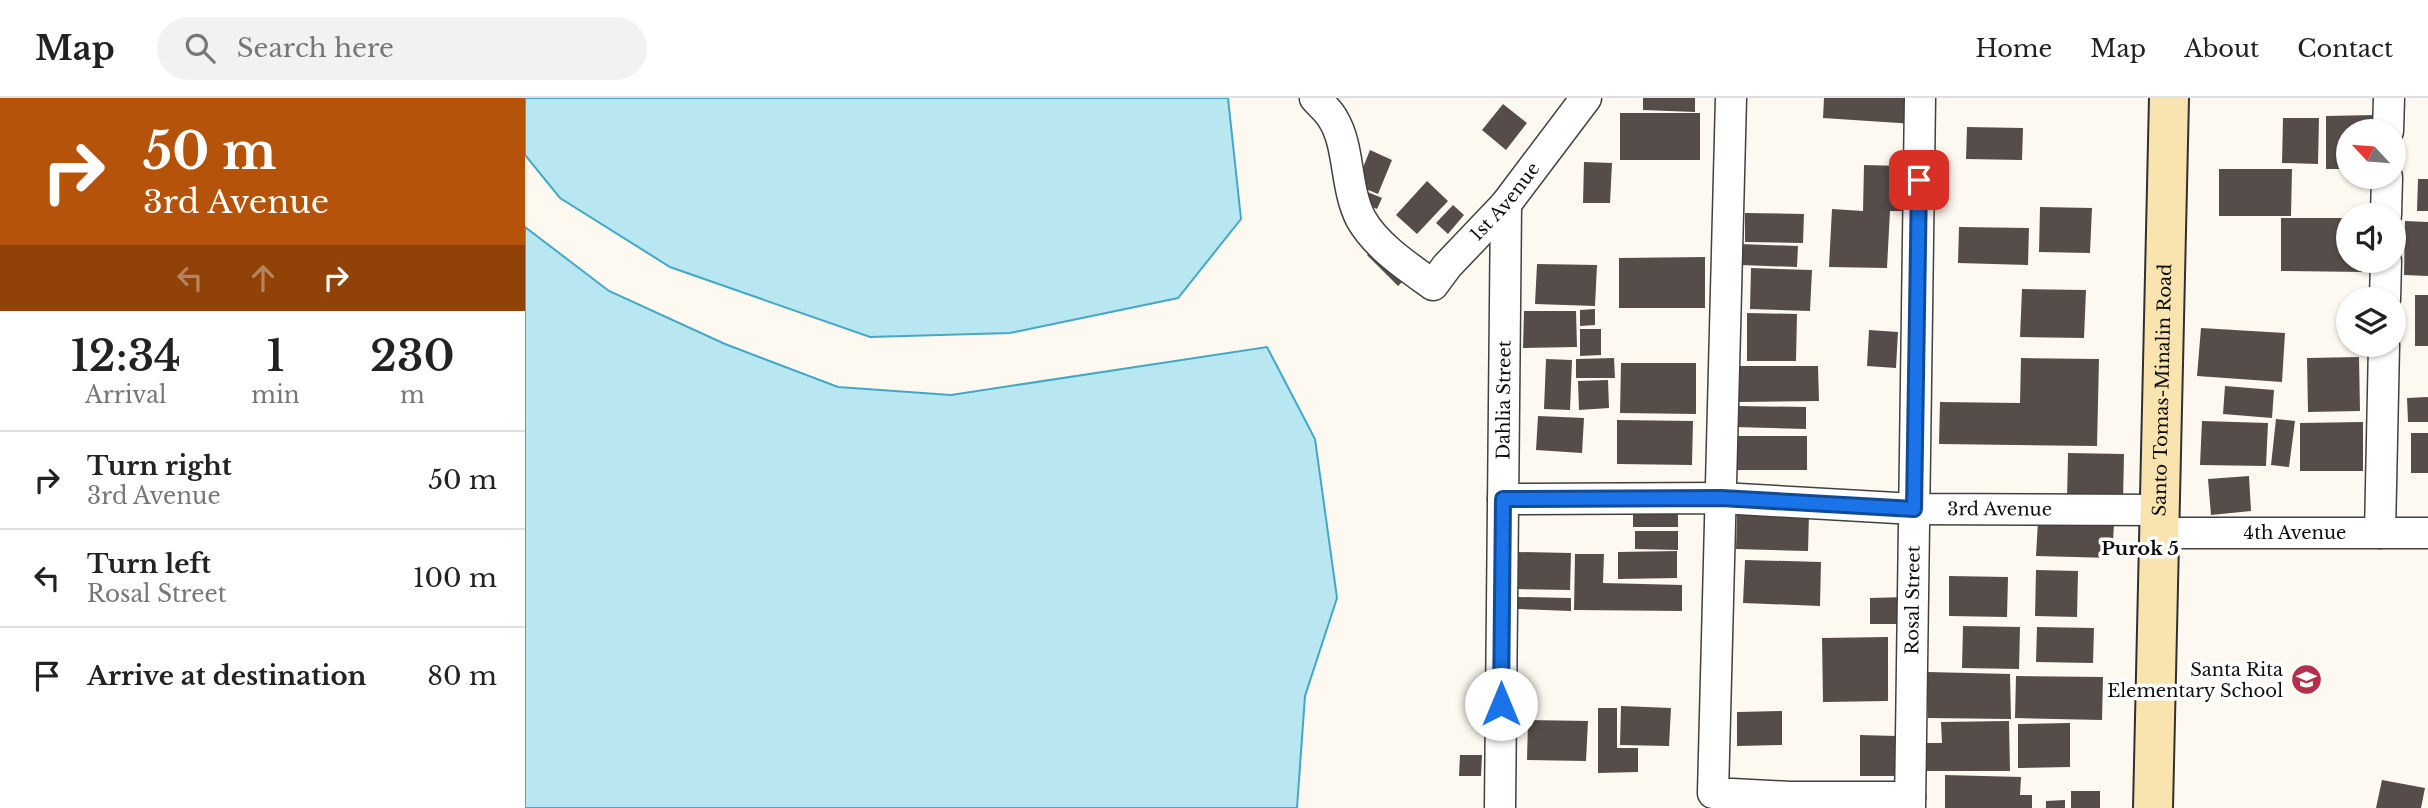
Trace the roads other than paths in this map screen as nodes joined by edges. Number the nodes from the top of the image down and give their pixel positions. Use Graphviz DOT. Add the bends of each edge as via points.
graph roads {
  1 [pos="1315,98"];
  2 [pos="1586,98"];
  3 [pos="1731,98"];
  4 [pos="1920,98"];
  5 [pos="2169,98"];
  6 [pos="2389,98"];
  7 [pos="2388,119"];
  8 [pos="1506,204"];
  9 [pos="2384,357"];
  10 [pos="1721,498"];
  11 [pos="1503,499"];
  12 [pos="1914,509"];
  13 [pos="2161,522"];
  14 [pos="2380,533"];
  15 [pos="2428,533"];
  16 [pos="1910,802"];
  17 [pos="1500,808"];
  18 [pos="2153,808"];
  1 -- 8 [label="street, 1st Avenue" via="1333,118 1339,133 1361,219 1379,242 1433,285"];
  2 -- 8 [label="street, 1st Avenue"];
  3 -- 10 [label="street"];
  4 -- 12 [label="street, Rosal Street"];
  5 -- 13 [label="main road, Santo Tomas-Minalin Road"];
  6 -- 7 [label="street"];
  8 -- 11 [label="street, Dahlia Street"];
  9 -- 14 [label="street"];
  10 -- 11 [label="street, 3rd Avenue"];
  10 -- 12 [label="street, 3rd Avenue"];
  10 -- 16 [label="street" via="1713,793"];
  11 -- 17 [label="street, Dahlia Street"];
  12 -- 13 [label="street, 3rd Avenue"];
  12 -- 16 [label="street, Rosal Street"];
  13 -- 14 [label="street, 4th Avenue"];
  13 -- 18 [label="main road, Santo Tomas-Minalin Road"];
  14 -- 15 [label="street, 4th Avenue"];
}
